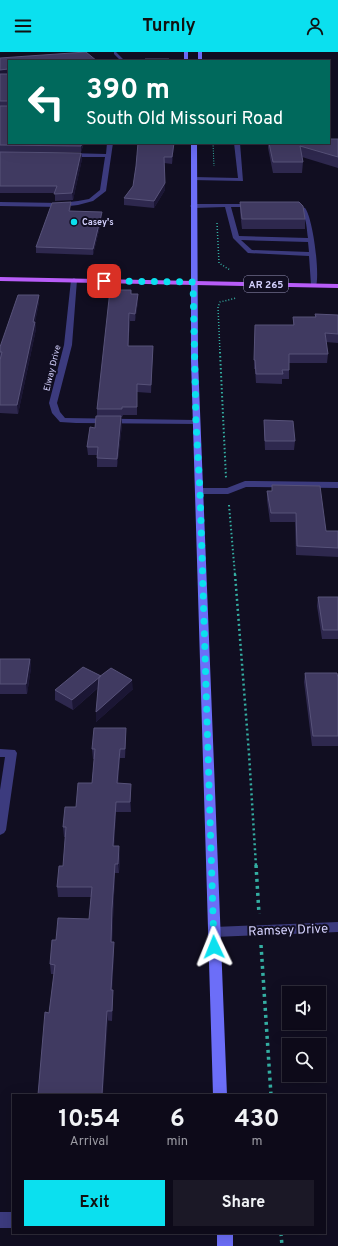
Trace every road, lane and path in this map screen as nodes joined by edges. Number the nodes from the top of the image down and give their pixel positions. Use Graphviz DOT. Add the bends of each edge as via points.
graph roads {
  1 [pos="115,53"];
  2 [pos="123,60"];
  3 [pos="110,144"];
  4 [pos="194,144"];
  5 [pos="213,144"];
  6 [pos="237,144"];
  7 [pos="62,155"];
  8 [pos="108,156"];
  9 [pos="214,167"];
  10 [pos="194,180"];
  11 [pos="0,204"];
  12 [pos="258,205"];
  13 [pos="286,205"];
  14 [pos="193,206"];
  15 [pos="228,206"];
  16 [pos="217,219"];
  17 [pos="236,238"];
  18 [pos="310,240"];
  19 [pos="311,254"];
  20 [pos="234,271"];
  21 [pos="0,279"];
  22 [pos="74,280"];
  23 [pos="193,282"];
  24 [pos="314,286"];
  25 [pos="338,286"];
  26 [pos="239,297"];
  27 [pos="196,422"];
  28 [pos="227,480"];
  29 [pos="338,485"];
  30 [pos="200,492"];
  31 [pos="229,502"];
  32 [pos="6,753"];
  33 [pos="0,830"];
  34 [pos="260,922"];
  35 [pos="338,927"];
  36 [pos="214,932"];
  37 [pos="261,945"];
  38 [pos="220,1094"];
  39 [pos="271,1094"];
  40 [pos="0,1220"];
  41 [pos="12,1220"];
  42 [pos="225,1234"];
  43 [pos="281,1234"];
  44 [pos="225,1246"];
  45 [pos="282,1246"];
  1 -- 2 [label="street"];
  3 -- 8 [label="street"];
  4 -- 10 [label="main road"];
  5 -- 9 [label="path"];
  6 -- 10 [label="street" via="241,180"];
  7 -- 8 [label="street"];
  8 -- 11 [label="street" via="103,191 91,200 61,205"];
  10 -- 14 [label="main road"];
  12 -- 15 [label="street"];
  13 -- 18 [label="street" via="302,208 305,212"];
  14 -- 15 [label="street"];
  14 -- 23 [label="main road"];
  15 -- 17 [label="street"];
  16 -- 20 [label="path" via="219,263"];
  17 -- 18 [label="street"];
  17 -- 19 [label="street" via="242,247 250,252"];
  18 -- 19 [label="street"];
  19 -- 24 [label="street"];
  21 -- 22 [label="main road, AR 265"];
  22 -- 23 [label="main road, AR 265"];
  22 -- 27 [label="street, Elway Drive" via="68,345 53,403 56,413 63,420 76,421"];
  23 -- 24 [label="main road, AR 265"];
  23 -- 27 [label="main road"];
  24 -- 25 [label="main road, AR 265"];
  26 -- 28 [label="path" via="220,302 218,307"];
  27 -- 30 [label="main road"];
  29 -- 30 [label="street" via="245,484 228,492"];
  30 -- 36 [label="main road"];
  31 -- 34 [label="path"];
  32 -- 33 [label="street"];
  35 -- 36 [label="street, Ramsey Drive"];
  36 -- 38 [label="main road"];
  37 -- 39 [label="path"];
  40 -- 41 [label="street"];
  42 -- 44 [label="main road"];
  43 -- 45 [label="path"];
}
